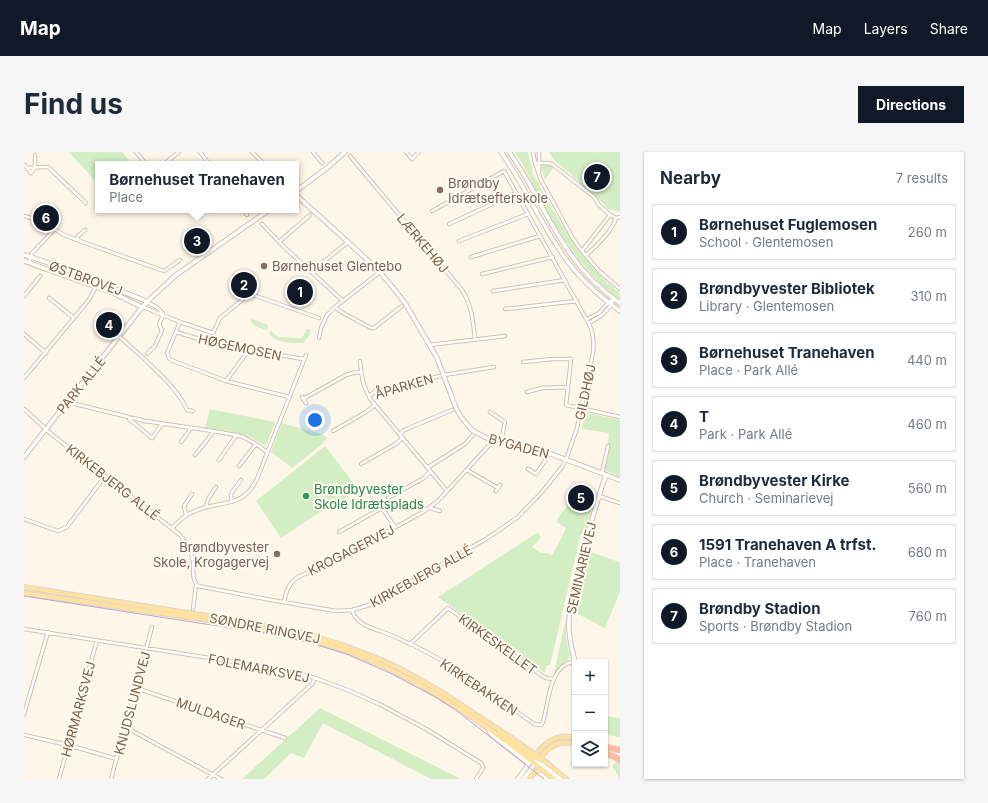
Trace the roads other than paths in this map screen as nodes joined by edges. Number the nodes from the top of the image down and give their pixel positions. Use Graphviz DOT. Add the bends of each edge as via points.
graph roads {
  1 [pos="136,152"];
  2 [pos="179,152"];
  3 [pos="200,152"];
  4 [pos="252,152"];
  5 [pos="313,152"];
  6 [pos="345,152"];
  7 [pos="406,152"];
  8 [pos="419,152"];
  9 [pos="509,152"];
  10 [pos="533,152"];
  11 [pos="539,152"];
  12 [pos="502,154"];
  13 [pos="35,155"];
  14 [pos="350,156"];
  15 [pos="144,161"];
  16 [pos="168,161"];
  17 [pos="207,161"];
  18 [pos="261,161"];
  19 [pos="322,163"];
  20 [pos="535,163"];
  21 [pos="539,163"];
  22 [pos="24,165"];
  23 [pos="35,167"];
  24 [pos="27,168"];
  25 [pos="539,174"];
  26 [pos="299,189"];
  27 [pos="516,193"];
  28 [pos="299,198"];
  29 [pos="86,202"];
  30 [pos="432,211"];
  31 [pos="265,213"];
  32 [pos="528,214"];
  33 [pos="310,215"];
  34 [pos="610,215"];
  35 [pos="24,216"];
  36 [pos="620,217"];
  37 [pos="616,218"];
  38 [pos="262,224"];
  39 [pos="449,224"];
  40 [pos="55,229"];
  41 [pos="85,230"];
  42 [pos="540,236"];
  43 [pos="76,240"];
  44 [pos="459,241"];
  45 [pos="278,242"];
  46 [pos="348,242"];
  47 [pos="582,250"];
  48 [pos="24,255"];
  49 [pos="586,255"];
  50 [pos="31,257"];
  51 [pos="471,257"];
  52 [pos="553,257"];
  53 [pos="180,260"];
  54 [pos="24,261"];
  55 [pos="28,262"];
  56 [pos="311,272"];
  57 [pos="380,272"];
  58 [pos="482,274"];
  59 [pos="40,276"];
  60 [pos="565,280"];
  61 [pos="96,287"];
  62 [pos="620,289"];
  63 [pos="493,291"];
  64 [pos="24,296"];
  65 [pos="49,298"];
  66 [pos="614,299"];
  67 [pos="343,301"];
  68 [pos="577,301"];
  69 [pos="147,302"];
  70 [pos="620,303"];
  71 [pos="610,304"];
  72 [pos="402,306"];
  73 [pos="142,307"];
  74 [pos="336,307"];
  75 [pos="505,309"];
  76 [pos="620,312"];
  77 [pos="163,314"];
  78 [pos="74,318"];
  79 [pos="319,318"];
  80 [pos="587,319"];
  81 [pos="180,322"];
  82 [pos="589,323"];
  83 [pos="176,332"];
  84 [pos="24,334"];
  85 [pos="119,336"];
  86 [pos="506,336"];
  87 [pos="319,338"];
  88 [pos="475,339"];
  89 [pos="430,346"];
  90 [pos="247,351"];
  91 [pos="46,352"];
  92 [pos="147,354"];
  93 [pos="306,355"];
  94 [pos="304,359"];
  95 [pos="360,361"];
  96 [pos="523,362"];
  97 [pos="494,366"];
  98 [pos="361,372"];
  99 [pos="442,375"];
  100 [pos="24,378"];
  101 [pos="226,381"];
  102 [pos="568,387"];
  103 [pos="527,392"];
  104 [pos="369,396"];
  105 [pos="289,397"];
  106 [pos="306,403"];
  107 [pos="75,404"];
  108 [pos="375,405"];
  109 [pos="24,409"];
  110 [pos="582,409"];
  111 [pos="452,410"];
  112 [pos="193,411"];
  113 [pos="490,412"];
  114 [pos="129,417"];
  115 [pos="620,417"];
  116 [pos="162,424"];
  117 [pos="190,428"];
  118 [pos="46,429"];
  119 [pos="213,431"];
  120 [pos="333,431"];
  121 [pos="400,434"];
  122 [pos="473,435"];
  123 [pos="236,436"];
  124 [pos="403,438"];
  125 [pos="492,440"];
  126 [pos="181,442"];
  127 [pos="501,442"];
  128 [pos="256,444"];
  129 [pos="608,446"];
  130 [pos="267,452"];
  131 [pos="195,454"];
  132 [pos="549,454"];
  133 [pos="24,457"];
  134 [pos="218,460"];
  135 [pos="566,460"];
  136 [pos="361,464"];
  137 [pos="239,466"];
  138 [pos="427,468"];
  139 [pos="528,469"];
  140 [pos="467,470"];
  141 [pos="430,472"];
  142 [pos="604,474"];
  143 [pos="105,476"];
  144 [pos="242,480"];
  145 [pos="620,480"];
  146 [pos="216,487"];
  147 [pos="498,488"];
  148 [pos="447,491"];
  149 [pos="192,494"];
  150 [pos="598,496"];
  151 [pos="388,498"];
  152 [pos="232,502"];
  153 [pos="620,503"];
  154 [pos="206,507"];
  155 [pos="430,508"];
  156 [pos="440,511"];
  157 [pos="186,515"];
  158 [pos="24,519"];
  159 [pos="395,527"];
  160 [pos="172,528"];
  161 [pos="338,532"];
  162 [pos="196,585"];
  163 [pos="24,587"];
  164 [pos="24,592"];
  165 [pos="284,602"];
  166 [pos="193,609"];
  167 [pos="352,610"];
  168 [pos="152,627"];
  169 [pos="24,629"];
  170 [pos="48,632"];
  171 [pos="97,640"];
  172 [pos="410,644"];
  173 [pos="147,648"];
  174 [pos="574,659"];
  175 [pos="572,663"];
  176 [pos="315,678"];
  177 [pos="553,679"];
  178 [pos="136,688"];
  179 [pos="24,714"];
  180 [pos="125,728"];
  181 [pos="261,730"];
  182 [pos="489,730"];
  183 [pos="24,734"];
  184 [pos="572,737"];
  185 [pos="286,738"];
  186 [pos="572,743"];
  187 [pos="68,745"];
  188 [pos="608,748"];
  189 [pos="620,750"];
  190 [pos="608,755"];
  191 [pos="533,758"];
  192 [pos="117,759"];
  193 [pos="620,760"];
  194 [pos="538,761"];
  195 [pos="527,766"];
  196 [pos="542,769"];
  197 [pos="213,775"];
  198 [pos="59,779"];
  199 [pos="111,779"];
  200 [pos="208,779"];
  201 [pos="221,779"];
  202 [pos="476,779"];
  203 [pos="518,779"];
  204 [pos="523,779"];
  205 [pos="528,779"];
  206 [pos="554,779"];
  207 [pos="560,779"];
  208 [pos="566,779"];
  1 -- 15 [label="street"];
  2 -- 16 [label="street"];
  3 -- 17 [label="street"];
  4 -- 18 [label="street"];
  5 -- 19 [label="street"];
  6 -- 26 [label="street"];
  7 -- 8 [label="street" via="412,159"];
  9 -- 12 [label="street"];
  9 -- 66 [label="street" via="570,254 590,278"];
  10 -- 20 [label="street"];
  11 -- 21 [label="street"];
  12 -- 71 [label="street" via="565,258"];
  13 -- 23 [label="street"];
  14 -- 88 [label="street, LÆRKEHØJ" via="462,290 471,309"];
  20 -- 21 [label="street"];
  20 -- 25 [label="street"];
  21 -- 25 [label="street"];
  21 -- 34 [label="street" via="552,164 594,197 598,205"];
  22 -- 24 [label="street"];
  23 -- 24 [label="street"];
  23 -- 24 [label="street" via="31,173"];
  23 -- 29 [label="street" via="48,167"];
  25 -- 47 [label="street" via="544,187"];
  27 -- 30 [label="street, GILDHØJ" via="504,171"];
  27 -- 32 [label="street, GILDHØJ"];
  27 -- 39 [label="street"];
  28 -- 46 [label="street, BYGADEN"];
  31 -- 69 [label="street, PARK ALLÉ" via="176,275"];
  32 -- 42 [label="street, GILDHØJ"];
  32 -- 44 [label="street"];
  33 -- 45 [label="street"];
  34 -- 37 [label="street"];
  34 -- 47 [label="street"];
  35 -- 40 [label="street" via="47,223"];
  36 -- 37 [label="street"];
  37 -- 49 [label="street" via="614,225"];
  38 -- 45 [label="street"];
  40 -- 43 [label="street"];
  40 -- 50 [label="street"];
  41 -- 43 [label="street"];
  42 -- 51 [label="street"];
  42 -- 52 [label="street, GILDHØJ"];
  43 -- 53 [label="street" via="164,271"];
  45 -- 56 [label="street"];
  46 -- 56 [label="street"];
  46 -- 57 [label="street, BYGADEN"];
  47 -- 49 [label="street"];
  48 -- 50 [label="street, ØSTBROVEJ"];
  49 -- 62 [label="street" via="605,277"];
  50 -- 55 [label="street"];
  50 -- 69 [label="street, ØSTBROVEJ"];
  52 -- 58 [label="street"];
  52 -- 60 [label="street, GILDHØJ"];
  54 -- 55 [label="street, ØSTBROVEJ"];
  55 -- 61 [label="street, ØSTBROVEJ"];
  56 -- 67 [label="street"];
  57 -- 67 [label="street"];
  57 -- 89 [label="street, BYGADEN" via="405,303"];
  59 -- 64 [label="street"];
  60 -- 63 [label="street"];
  60 -- 68 [label="street, GILDHØJ"];
  61 -- 73 [label="street, ØSTBROVEJ"];
  61 -- 78 [label="street"];
  65 -- 78 [label="street"];
  66 -- 70 [label="street"];
  66 -- 71 [label="street"];
  67 -- 74 [label="street"];
  68 -- 75 [label="street"];
  68 -- 80 [label="street, GILDHØJ"];
  69 -- 73 [label="street, PARK ALLÉ"];
  69 -- 77 [label="street" via="159,308"];
  71 -- 76 [label="street"];
  71 -- 80 [label="street"];
  71 -- 82 [label="street" via="602,316"];
  72 -- 74 [label="street" via="374,328"];
  73 -- 77 [label="street"];
  73 -- 85 [label="street, PARK ALLÉ"];
  74 -- 87 [label="street" via="324,320"];
  77 -- 81 [label="street"];
  77 -- 92 [label="street" via="159,325 162,330 155,346"];
  78 -- 91 [label="street"];
  79 -- 81 [label="street" via="251,295 220,318 213,333"];
  80 -- 82 [label="street, GILDHØJ"];
  81 -- 83 [label="street"];
  82 -- 110 [label="street, GILDHØJ" via="594,351"];
  83 -- 90 [label="street, HØGEMOSEN"];
  83 -- 101 [label="street" via="167,352 171,360"];
  84 -- 91 [label="street"];
  85 -- 112 [label="street" via="173,388 186,410"];
  85 -- 118 [label="street, PARK ALLÉ"];
  86 -- 88 [label="street"];
  88 -- 89 [label="street"];
  89 -- 99 [label="street, BYGADEN"];
  90 -- 94 [label="street, HØGEMOSEN"];
  90 -- 101 [label="street"];
  91 -- 100 [label="street"];
  93 -- 94 [label="street"];
  94 -- 105 [label="street"];
  95 -- 98 [label="street, ÅPARKEN"];
  96 -- 102 [label="street" via="572,359"];
  97 -- 99 [label="street"];
  98 -- 104 [label="street, ÅPARKEN"];
  98 -- 106 [label="street, ÅPARKEN" via="346,375 303,398"];
  99 -- 104 [label="street, ÅPARKEN" via="376,391"];
  99 -- 125 [label="street, BYGADEN" via="461,417 475,432"];
  101 -- 105 [label="street"];
  102 -- 103 [label="street"];
  102 -- 110 [label="street" via="566,405"];
  104 -- 108 [label="street, ÅPARKEN"];
  105 -- 130 [label="street"];
  107 -- 114 [label="street"];
  108 -- 120 [label="street, ÅPARKEN"];
  108 -- 121 [label="street, ÅPARKEN"];
  109 -- 118 [label="street, KIRKEBJERG ALLÉ"];
  110 -- 115 [label="street"];
  110 -- 135 [label="street, GILDHØJ"];
  111 -- 121 [label="street"];
  113 -- 127 [label="street" via="505,422"];
  114 -- 116 [label="street"];
  114 -- 116 [label="street" via="152,438"];
  116 -- 117 [label="street"];
  117 -- 119 [label="street"];
  117 -- 126 [label="street"];
  118 -- 133 [label="street, PARK ALLÉ"];
  118 -- 143 [label="street, KIRKEBJERG ALLÉ"];
  119 -- 123 [label="street"];
  119 -- 131 [label="street"];
  121 -- 124 [label="street, ÅPARKEN"];
  122 -- 138 [label="street" via="465,444"];
  123 -- 128 [label="street"];
  123 -- 134 [label="street"];
  124 -- 136 [label="street"];
  124 -- 138 [label="street, ÅPARKEN"];
  125 -- 127 [label="street, BYGADEN"];
  125 -- 140 [label="street, KROGAGERVEJ"];
  127 -- 132 [label="street, BYGADEN" via="530,446"];
  128 -- 130 [label="street"];
  128 -- 137 [label="street"];
  129 -- 142 [label="street"];
  130 -- 152 [label="street" via="253,486 248,493"];
  132 -- 135 [label="street, BYGADEN"];
  132 -- 139 [label="street" via="536,474"];
  135 -- 142 [label="street, BYGADEN"];
  135 -- 167 [label="street, KIRKEBJERG ALLÉ" via="534,501 499,531 373,602"];
  138 -- 141 [label="street, ÅPARKEN"];
  140 -- 147 [label="street"];
  140 -- 148 [label="street, KROGAGERVEJ"];
  141 -- 148 [label="street, ÅPARKEN"];
  141 -- 151 [label="street"];
  142 -- 145 [label="street, BYGADEN"];
  142 -- 150 [label="street, SEMINARIEVEJ"];
  143 -- 158 [label="street" via="67,527 61,531"];
  143 -- 160 [label="street, KIRKEBJERG ALLÉ"];
  144 -- 152 [label="street" via="232,492"];
  146 -- 154 [label="street"];
  148 -- 155 [label="street, KROGAGERVEJ"];
  149 -- 157 [label="street" via="184,506"];
  150 -- 153 [label="street"];
  150 -- 174 [label="street, SEMINARIEVEJ" via="571,605 569,631"];
  152 -- 154 [label="street"];
  154 -- 157 [label="street"];
  155 -- 156 [label="street"];
  155 -- 159 [label="street, KROGAGERVEJ"];
  157 -- 160 [label="street"];
  159 -- 161 [label="street" via="382,508"];
  159 -- 165 [label="street, KROGAGERVEJ" via="325,566 298,577 289,587"];
  160 -- 162 [label="street, KIRKEBJERG ALLÉ" via="182,536 191,553 193,579"];
  162 -- 165 [label="street, KIRKEBJERG ALLÉ"];
  162 -- 166 [label="street, KIRKEBJERG ALLÉ"];
  163 -- 191 [label="main road, SØNDRE RINGVEJ" via="258,624 326,640 381,660 420,679 456,701"];
  164 -- 182 [label="main road, SØNDRE RINGVEJ" via="257,628 304,638 361,656 396,672 454,705"];
  165 -- 167 [label="street, KIRKEBJERG ALLÉ" via="336,611"];
  167 -- 172 [label="street, KIRKEBAKKEN" via="357,620 364,625"];
  168 -- 173 [label="street, KNUDSLUNDVEJ"];
  169 -- 170 [label="street, FOLEMARKSVEJ"];
  170 -- 171 [label="street, FOLEMARKSVEJ"];
  170 -- 179 [label="street"];
  171 -- 173 [label="street, FOLEMARKSVEJ"];
  171 -- 187 [label="street, HØRMARKSVEJ"];
  172 -- 177 [label="street, KIRKESKELLET" via="448,608 541,675"];
  172 -- 177 [label="street, KIRKEBAKKEN" via="461,673 534,724 541,725 543,722"];
  173 -- 176 [label="street, FOLEMARKSVEJ" via="273,668"];
  173 -- 178 [label="street, KNUDSLUNDVEJ"];
  175 -- 177 [label="street" via="564,666"];
  176 -- 181 [label="street" via="312,684"];
  176 -- 202 [label="street, FOLEMARKSVEJ" via="393,711 483,764"];
  178 -- 180 [label="street, KNUDSLUNDVEJ"];
  178 -- 181 [label="street, MULDAGER"];
  180 -- 192 [label="street, KNUDSLUNDVEJ"];
  180 -- 197 [label="street"];
  181 -- 185 [label="street, MULDAGER"];
  181 -- 197 [label="street"];
  182 -- 191 [label="main road, SØNDRE RINGVEJ"];
  182 -- 195 [label="street" via="527,762"];
  183 -- 187 [label="street"];
  184 -- 191 [label="main road" via="554,738"];
  186 -- 194 [label="main road" via="555,745"];
  187 -- 192 [label="street"];
  187 -- 198 [label="street, HØRMARKSVEJ"];
  188 -- 189 [label="highway"];
  190 -- 193 [label="highway"];
  191 -- 194 [label="main road"];
  191 -- 194 [label="main road, SØNDRE RINGVEJ"];
  191 -- 195 [label="street"];
  192 -- 199 [label="street, KNUDSLUNDVEJ"];
  194 -- 196 [label="main road, SØNDRE RINGVEJ"];
  194 -- 204 [label="street"];
  194 -- 207 [label="street"];
  194 -- 208 [label="main road, SØNDRE RINGVEJ"];
  195 -- 203 [label="street"];
  196 -- 205 [label="main road"];
  196 -- 206 [label="main road, SØNDRE RINGVEJ"];
  197 -- 200 [label="street"];
  197 -- 201 [label="street"];
}
